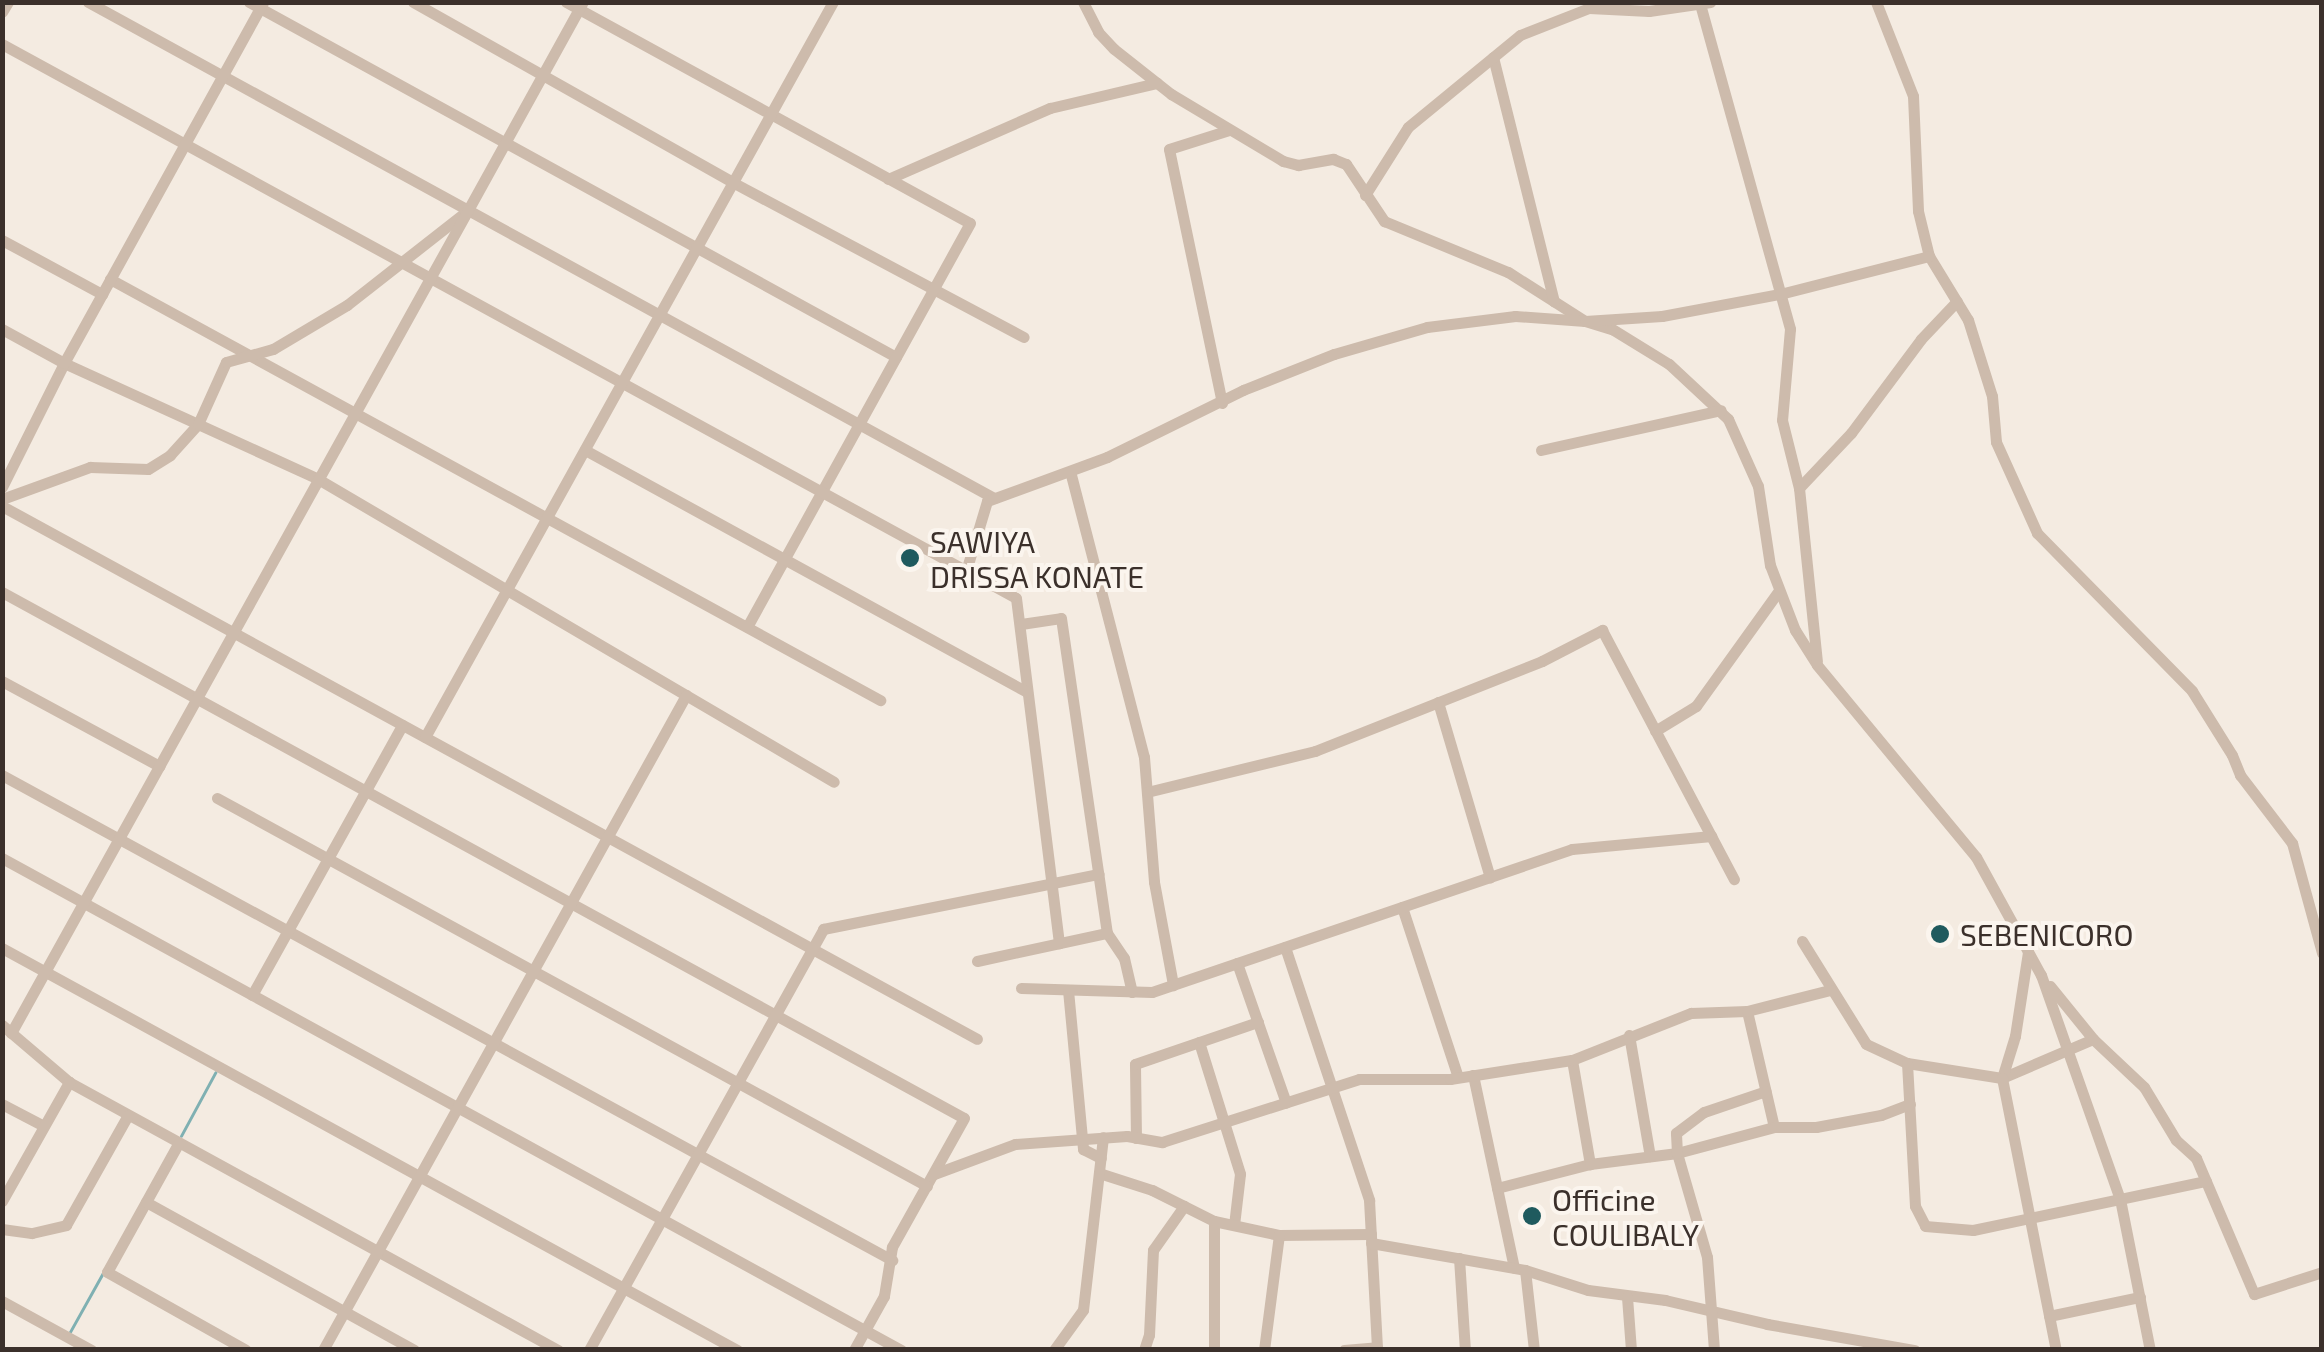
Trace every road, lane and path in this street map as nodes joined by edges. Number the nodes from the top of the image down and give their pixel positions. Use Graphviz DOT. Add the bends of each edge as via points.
graph roads {
  1 [pos="8,2"];
  2 [pos="88,2"];
  3 [pos="414,2"];
  4 [pos="566,2"];
  5 [pos="833,2"];
  6 [pos="1083,2"];
  7 [pos="1710,2"];
  8 [pos="1876,2"];
  9 [pos="258,4"];
  10 [pos="1700,4"];
  11 [pos="581,6"];
  12 [pos="2,12"];
  13 [pos="2,44"];
  14 [pos="1493,58"];
  15 [pos="544,74"];
  16 [pos="223,76"];
  17 [pos="1157,83"];
  18 [pos="771,114"];
  19 [pos="1229,130"];
  20 [pos="505,142"];
  21 [pos="185,144"];
  22 [pos="888,179"];
  23 [pos="734,183"];
  24 [pos="1366,195"];
  25 [pos="468,210"];
  26 [pos="2,240"];
  27 [pos="697,248"];
  28 [pos="1929,256"];
  29 [pos="402,262"];
  30 [pos="430,278"];
  31 [pos="110,279"];
  32 [pos="934,288"];
  33 [pos="102,294"];
  34 [pos="1780,294"];
  35 [pos="1554,301"];
  36 [pos="1957,302"];
  37 [pos="660,315"];
  38 [pos="1585,320"];
  39 [pos="2,329"];
  40 [pos="1024,337"];
  41 [pos="896,356"];
  42 [pos="253,357"];
  43 [pos="64,363"];
  44 [pos="622,383"];
  45 [pos="1222,404"];
  46 [pos="1721,410"];
  47 [pos="355,413"];
  48 [pos="198,424"];
  49 [pos="859,424"];
  50 [pos="585,450"];
  51 [pos="1540,450"];
  52 [pos="1070,471"];
  53 [pos="318,479"];
  54 [pos="2,487"];
  55 [pos="1799,488"];
  56 [pos="822,492"];
  57 [pos="994,498"];
  58 [pos="2,502"];
  59 [pos="547,518"];
  60 [pos="784,558"];
  61 [pos="966,570"];
  62 [pos="507,590"];
  63 [pos="2,592"];
  64 [pos="1778,592"];
  65 [pos="1021,624"];
  66 [pos="746,627"];
  67 [pos="234,632"];
  68 [pos="1818,666"];
  69 [pos="2,681"];
  70 [pos="1027,692"];
  71 [pos="686,696"];
  72 [pos="197,698"];
  73 [pos="880,700"];
  74 [pos="1438,702"];
  75 [pos="402,725"];
  76 [pos="1655,730"];
  77 [pos="425,737"];
  78 [pos="159,766"];
  79 [pos="2,775"];
  80 [pos="834,782"];
  81 [pos="366,790"];
  82 [pos="1147,792"];
  83 [pos="217,798"];
  84 [pos="1711,836"];
  85 [pos="607,837"];
  86 [pos="119,838"];
  87 [pos="2,858"];
  88 [pos="328,858"];
  89 [pos="1098,874"];
  90 [pos="1490,877"];
  91 [pos="1734,879"];
  92 [pos="1052,884"];
  93 [pos="84,902"];
  94 [pos="571,902"];
  95 [pos="1402,907"];
  96 [pos="288,930"];
  97 [pos="1107,933"];
  98 [pos="1802,940"];
  99 [pos="1059,943"];
  100 [pos="1285,947"];
  101 [pos="2,948"];
  102 [pos="812,949"];
  103 [pos="2028,952"];
  104 [pos="2322,953"];
  105 [pos="977,961"];
  106 [pos="1236,963"];
  107 [pos="533,970"];
  108 [pos="45,971"];
  109 [pos="2041,976"];
  110 [pos="1173,985"];
  111 [pos="1022,988"];
  112 [pos="1068,990"];
  113 [pos="1830,990"];
  114 [pos="1132,992"];
  115 [pos="252,995"];
  116 [pos="1747,1011"];
  117 [pos="775,1014"];
  118 [pos="1258,1022"];
  119 [pos="7,1029"];
  120 [pos="1629,1035"];
  121 [pos="977,1039"];
  122 [pos="2094,1039"];
  123 [pos="493,1042"];
  124 [pos="1198,1042"];
  125 [pos="2069,1050"];
  126 [pos="1572,1060"];
  127 [pos="1907,1063"];
  128 [pos="1473,1075"];
  129 [pos="1458,1078"];
  130 [pos="2002,1078"];
  131 [pos="69,1082"];
  132 [pos="738,1082"];
  133 [pos="1332,1088"];
  134 [pos="1766,1091"];
  135 [pos="1286,1103"];
  136 [pos="2,1104"];
  137 [pos="1910,1104"];
  138 [pos="457,1107"];
  139 [pos="128,1116"];
  140 [pos="1224,1122"];
  141 [pos="44,1126"];
  142 [pos="1774,1127"];
  143 [pos="1103,1136"];
  144 [pos="1082,1138"];
  145 [pos="1136,1138"];
  146 [pos="178,1144"];
  147 [pos="1677,1152"];
  148 [pos="698,1154"];
  149 [pos="1650,1156"];
  150 [pos="1100,1158"];
  151 [pos="1590,1164"];
  152 [pos="1099,1173"];
  153 [pos="419,1176"];
  154 [pos="930,1180"];
  155 [pos="2206,1181"];
  156 [pos="1497,1188"];
  157 [pos="4,1195"];
  158 [pos="2120,1200"];
  159 [pos="146,1202"];
  160 [pos="1184,1206"];
  161 [pos="2030,1218"];
  162 [pos="662,1219"];
  163 [pos="1214,1221"];
  164 [pos="1234,1225"];
  165 [pos="2,1229"];
  166 [pos="1278,1235"];
  167 [pos="1371,1239"];
  168 [pos="378,1251"];
  169 [pos="1458,1258"];
  170 [pos="892,1260"];
  171 [pos="1520,1269"];
  172 [pos="2322,1272"];
  173 [pos="624,1288"];
  174 [pos="1627,1297"];
  175 [pos="2140,1297"];
  176 [pos="2,1301"];
  177 [pos="1710,1309"];
  178 [pos="344,1311"];
  179 [pos="2050,1316"];
  180 [pos="865,1330"];
  181 [pos="1377,1348"];
  182 [pos="91,1350"];
  183 [pos="246,1350"];
  184 [pos="323,1350"];
  185 [pos="414,1350"];
  186 [pos="558,1350"];
  187 [pos="589,1350"];
  188 [pos="736,1350"];
  189 [pos="854,1350"];
  190 [pos="900,1350"];
  191 [pos="1054,1350"];
  192 [pos="1144,1350"];
  193 [pos="1214,1350"];
  194 [pos="1264,1350"];
  195 [pos="1344,1350"];
  196 [pos="1465,1350"];
  197 [pos="1534,1350"];
  198 [pos="1632,1350"];
  199 [pos="1714,1350"];
  200 [pos="1915,1350"];
  201 [pos="2056,1350"];
  202 [pos="2150,1350"];
  1 -- 12 [label="street"];
  2 -- 16 [label="street"];
  3 -- 15 [label="street"];
  4 -- 11 [label="street"];
  5 -- 18 [label="street"];
  6 -- 17 [label="street" via="1098,32"];
  7 -- 10 [label="street"];
  8 -- 28 [label="street" via="1913,96 1918,211"];
  9 -- 16 [label="street"];
  9 -- 20 [label="street"];
  10 -- 14 [label="street" via="1589,8 1520,35"];
  10 -- 34 [label="street"];
  11 -- 15 [label="street"];
  11 -- 18 [label="street"];
  13 -- 21 [label="street"];
  14 -- 24 [label="street" via="1408,128"];
  14 -- 35 [label="street"];
  15 -- 20 [label="street"];
  15 -- 23 [label="street"];
  16 -- 21 [label="street"];
  16 -- 25 [label="street"];
  17 -- 19 [label="street"];
  17 -- 22 [label="street" via="1037,113"];
  18 -- 22 [label="street"];
  18 -- 23 [label="street"];
  19 -- 24 [label="street" via="1284,161 1346,164"];
  19 -- 45 [label="street" via="1169,149"];
  20 -- 25 [label="street"];
  20 -- 27 [label="street"];
  21 -- 29 [label="street"];
  21 -- 31 [label="street"];
  22 -- 32 [label="street" via="970,224"];
  23 -- 27 [label="street"];
  23 -- 32 [label="street"];
  24 -- 35 [label="street" via="1384,221 1508,272"];
  25 -- 29 [label="street"];
  25 -- 30 [label="street"];
  25 -- 37 [label="street"];
  26 -- 33 [label="street"];
  27 -- 37 [label="street"];
  27 -- 41 [label="street"];
  28 -- 34 [label="street"];
  28 -- 36 [label="street"];
  29 -- 30 [label="street"];
  29 -- 42 [label="street" via="347,305"];
  30 -- 44 [label="street"];
  30 -- 47 [label="street"];
  31 -- 33 [label="street"];
  31 -- 42 [label="street"];
  32 -- 40 [label="street"];
  32 -- 41 [label="street"];
  33 -- 43 [label="street"];
  34 -- 38 [label="street" via="1662,316"];
  34 -- 55 [label="street" via="1790,330 1782,420"];
  35 -- 38 [label="street"];
  36 -- 55 [label="street"];
  36 -- 104 [label="street" via="1992,396 1996,442 2037,533 2192,690 2240,775 2292,842"];
  37 -- 44 [label="street"];
  37 -- 49 [label="street"];
  38 -- 45 [label="street" via="1515,316 1427,327 1334,354"];
  38 -- 46 [label="street" via="1668,364"];
  39 -- 43 [label="street"];
  41 -- 49 [label="street"];
  42 -- 47 [label="street"];
  42 -- 48 [label="street" via="226,362"];
  43 -- 48 [label="street"];
  43 -- 54 [label="street"];
  44 -- 50 [label="street"];
  44 -- 56 [label="street"];
  45 -- 52 [label="street"];
  46 -- 51 [label="street"];
  46 -- 64 [label="street" via="1758,486"];
  47 -- 53 [label="street"];
  47 -- 59 [label="street"];
  48 -- 53 [label="street"];
  48 -- 58 [label="street" via="148,469 90,467"];
  49 -- 56 [label="street"];
  49 -- 57 [label="street"];
  50 -- 59 [label="street"];
  50 -- 60 [label="street"];
  52 -- 57 [label="street"];
  52 -- 82 [label="street" via="1144,757"];
  53 -- 62 [label="street"];
  53 -- 67 [label="street"];
  55 -- 68 [label="street"];
  56 -- 60 [label="street"];
  56 -- 61 [label="street"];
  57 -- 61 [label="street" via="987,501"];
  58 -- 67 [label="street"];
  59 -- 62 [label="street"];
  59 -- 66 [label="street"];
  60 -- 66 [label="street"];
  60 -- 70 [label="street"];
  61 -- 65 [label="street" via="1016,598"];
  62 -- 71 [label="street"];
  62 -- 77 [label="street"];
  63 -- 72 [label="street"];
  64 -- 68 [label="street"];
  64 -- 76 [label="street" via="1696,706"];
  65 -- 70 [label="street"];
  65 -- 89 [label="street" via="1061,618"];
  66 -- 73 [label="street"];
  67 -- 72 [label="street"];
  67 -- 75 [label="street"];
  68 -- 103 [label="street" via="1976,858"];
  69 -- 78 [label="street"];
  70 -- 92 [label="street"];
  71 -- 80 [label="street"];
  71 -- 85 [label="street"];
  72 -- 78 [label="street"];
  72 -- 81 [label="street"];
  74 -- 76 [label="street" via="1602,630"];
  74 -- 82 [label="street" via="1316,751"];
  74 -- 90 [label="street"];
  75 -- 77 [label="street"];
  75 -- 81 [label="street"];
  76 -- 84 [label="street"];
  77 -- 85 [label="street"];
  78 -- 86 [label="street"];
  79 -- 86 [label="street"];
  81 -- 88 [label="street"];
  81 -- 94 [label="street"];
  82 -- 110 [label="street" via="1154,882"];
  83 -- 88 [label="street"];
  84 -- 90 [label="street" via="1572,849"];
  84 -- 91 [label="street"];
  85 -- 94 [label="street"];
  85 -- 102 [label="street"];
  86 -- 93 [label="street"];
  86 -- 96 [label="street"];
  87 -- 93 [label="street"];
  88 -- 96 [label="street"];
  88 -- 107 [label="street"];
  89 -- 92 [label="street"];
  89 -- 97 [label="street"];
  90 -- 95 [label="street"];
  92 -- 99 [label="street"];
  92 -- 102 [label="street" via="822,929"];
  93 -- 108 [label="street"];
  93 -- 115 [label="street"];
  94 -- 107 [label="street"];
  94 -- 117 [label="street"];
  95 -- 100 [label="street"];
  95 -- 129 [label="street"];
  96 -- 115 [label="street"];
  96 -- 123 [label="street"];
  97 -- 99 [label="street"];
  97 -- 114 [label="street" via="1124,958"];
  98 -- 113 [label="street"];
  99 -- 105 [label="street"];
  100 -- 106 [label="street"];
  100 -- 133 [label="street"];
  101 -- 108 [label="street"];
  102 -- 117 [label="street"];
  102 -- 121 [label="street"];
  103 -- 109 [label="street"];
  103 -- 130 [label="street"];
  106 -- 110 [label="street"];
  106 -- 118 [label="street"];
  107 -- 123 [label="street"];
  107 -- 132 [label="street"];
  108 -- 119 [label="street"];
  108 -- 153 [label="street"];
  109 -- 122 [label="street"];
  109 -- 125 [label="street"];
  110 -- 114 [label="street"];
  111 -- 112 [label="street"];
  112 -- 114 [label="street"];
  112 -- 144 [label="street"];
  113 -- 116 [label="street"];
  113 -- 127 [label="street" via="1866,1044"];
  115 -- 138 [label="street"];
  116 -- 120 [label="street" via="1691,1013"];
  116 -- 134 [label="street"];
  117 -- 132 [label="street"];
  117 -- 154 [label="street" via="964,1118"];
  118 -- 124 [label="street"];
  118 -- 135 [label="street"];
  119 -- 131 [label="street"];
  120 -- 126 [label="street"];
  120 -- 149 [label="street"];
  122 -- 125 [label="street"];
  122 -- 155 [label="street" via="2144,1087"];
  123 -- 138 [label="street"];
  123 -- 148 [label="street"];
  124 -- 140 [label="street"];
  124 -- 145 [label="street" via="1135,1064"];
  125 -- 130 [label="street"];
  125 -- 158 [label="street"];
  126 -- 128 [label="street"];
  126 -- 151 [label="street"];
  127 -- 130 [label="street"];
  127 -- 137 [label="street"];
  128 -- 129 [label="street"];
  128 -- 156 [label="street"];
  129 -- 133 [label="street" via="1359,1080"];
  130 -- 161 [label="street"];
  131 -- 139 [label="street"];
  131 -- 141 [label="street"];
  132 -- 148 [label="street"];
  132 -- 154 [label="street"];
  133 -- 135 [label="street"];
  133 -- 167 [label="street" via="1369,1200"];
  134 -- 142 [label="street"];
  134 -- 147 [label="street" via="1704,1112 1676,1133"];
  135 -- 140 [label="street"];
  136 -- 141 [label="street"];
  137 -- 142 [label="street" via="1816,1127"];
  137 -- 161 [label="street" via="1916,1206 1925,1226 1973,1230"];
  138 -- 153 [label="street"];
  138 -- 162 [label="street"];
  139 -- 146 [label="street"];
  139 -- 165 [label="street" via="66,1225 32,1233"];
  140 -- 145 [label="street" via="1162,1142"];
  140 -- 164 [label="street" via="1240,1174"];
  141 -- 157 [label="street"];
  142 -- 147 [label="street"];
  143 -- 144 [label="street"];
  143 -- 145 [label="street"];
  143 -- 150 [label="street"];
  144 -- 150 [label="street" via="1083,1148"];
  144 -- 154 [label="street" via="1015,1144"];
  146 -- 159 [label="street"];
  146 -- 168 [label="street"];
  147 -- 149 [label="street"];
  147 -- 177 [label="street" via="1704,1240"];
  148 -- 162 [label="street"];
  148 -- 170 [label="street"];
  149 -- 151 [label="street"];
  150 -- 152 [label="street"];
  151 -- 156 [label="street"];
  152 -- 160 [label="street"];
  152 -- 191 [label="street" via="1083,1310"];
  153 -- 168 [label="street"];
  153 -- 173 [label="street"];
  154 -- 170 [label="street" via="892,1247"];
  155 -- 158 [label="street"];
  155 -- 172 [label="street" via="2254,1294"];
  156 -- 171 [label="street"];
  158 -- 161 [label="street"];
  158 -- 175 [label="street"];
  159 -- 178 [label="street"];
  159 -- 183 [label="street" via="109,1274"];
  160 -- 163 [label="street"];
  160 -- 192 [label="street" via="1153,1250"];
  161 -- 179 [label="street"];
  162 -- 173 [label="street"];
  162 -- 180 [label="street"];
  163 -- 164 [label="street"];
  163 -- 193 [label="street"];
  164 -- 166 [label="street"];
  166 -- 167 [label="street"];
  166 -- 194 [label="street"];
  167 -- 169 [label="street"];
  167 -- 181 [label="street"];
  168 -- 178 [label="street"];
  168 -- 186 [label="street"];
  169 -- 171 [label="street"];
  169 -- 196 [label="street"];
  170 -- 180 [label="street" via="884,1296"];
  171 -- 174 [label="street"];
  171 -- 197 [label="street"];
  173 -- 187 [label="street"];
  173 -- 188 [label="street"];
  174 -- 177 [label="street"];
  174 -- 198 [label="street"];
  175 -- 179 [label="street"];
  175 -- 202 [label="street"];
  176 -- 182 [label="street"];
  177 -- 199 [label="street"];
  177 -- 200 [label="street"];
  178 -- 184 [label="street"];
  178 -- 185 [label="street"];
  179 -- 201 [label="street"];
  180 -- 189 [label="street"];
  180 -- 190 [label="street"];
  181 -- 195 [label="street"];
}
